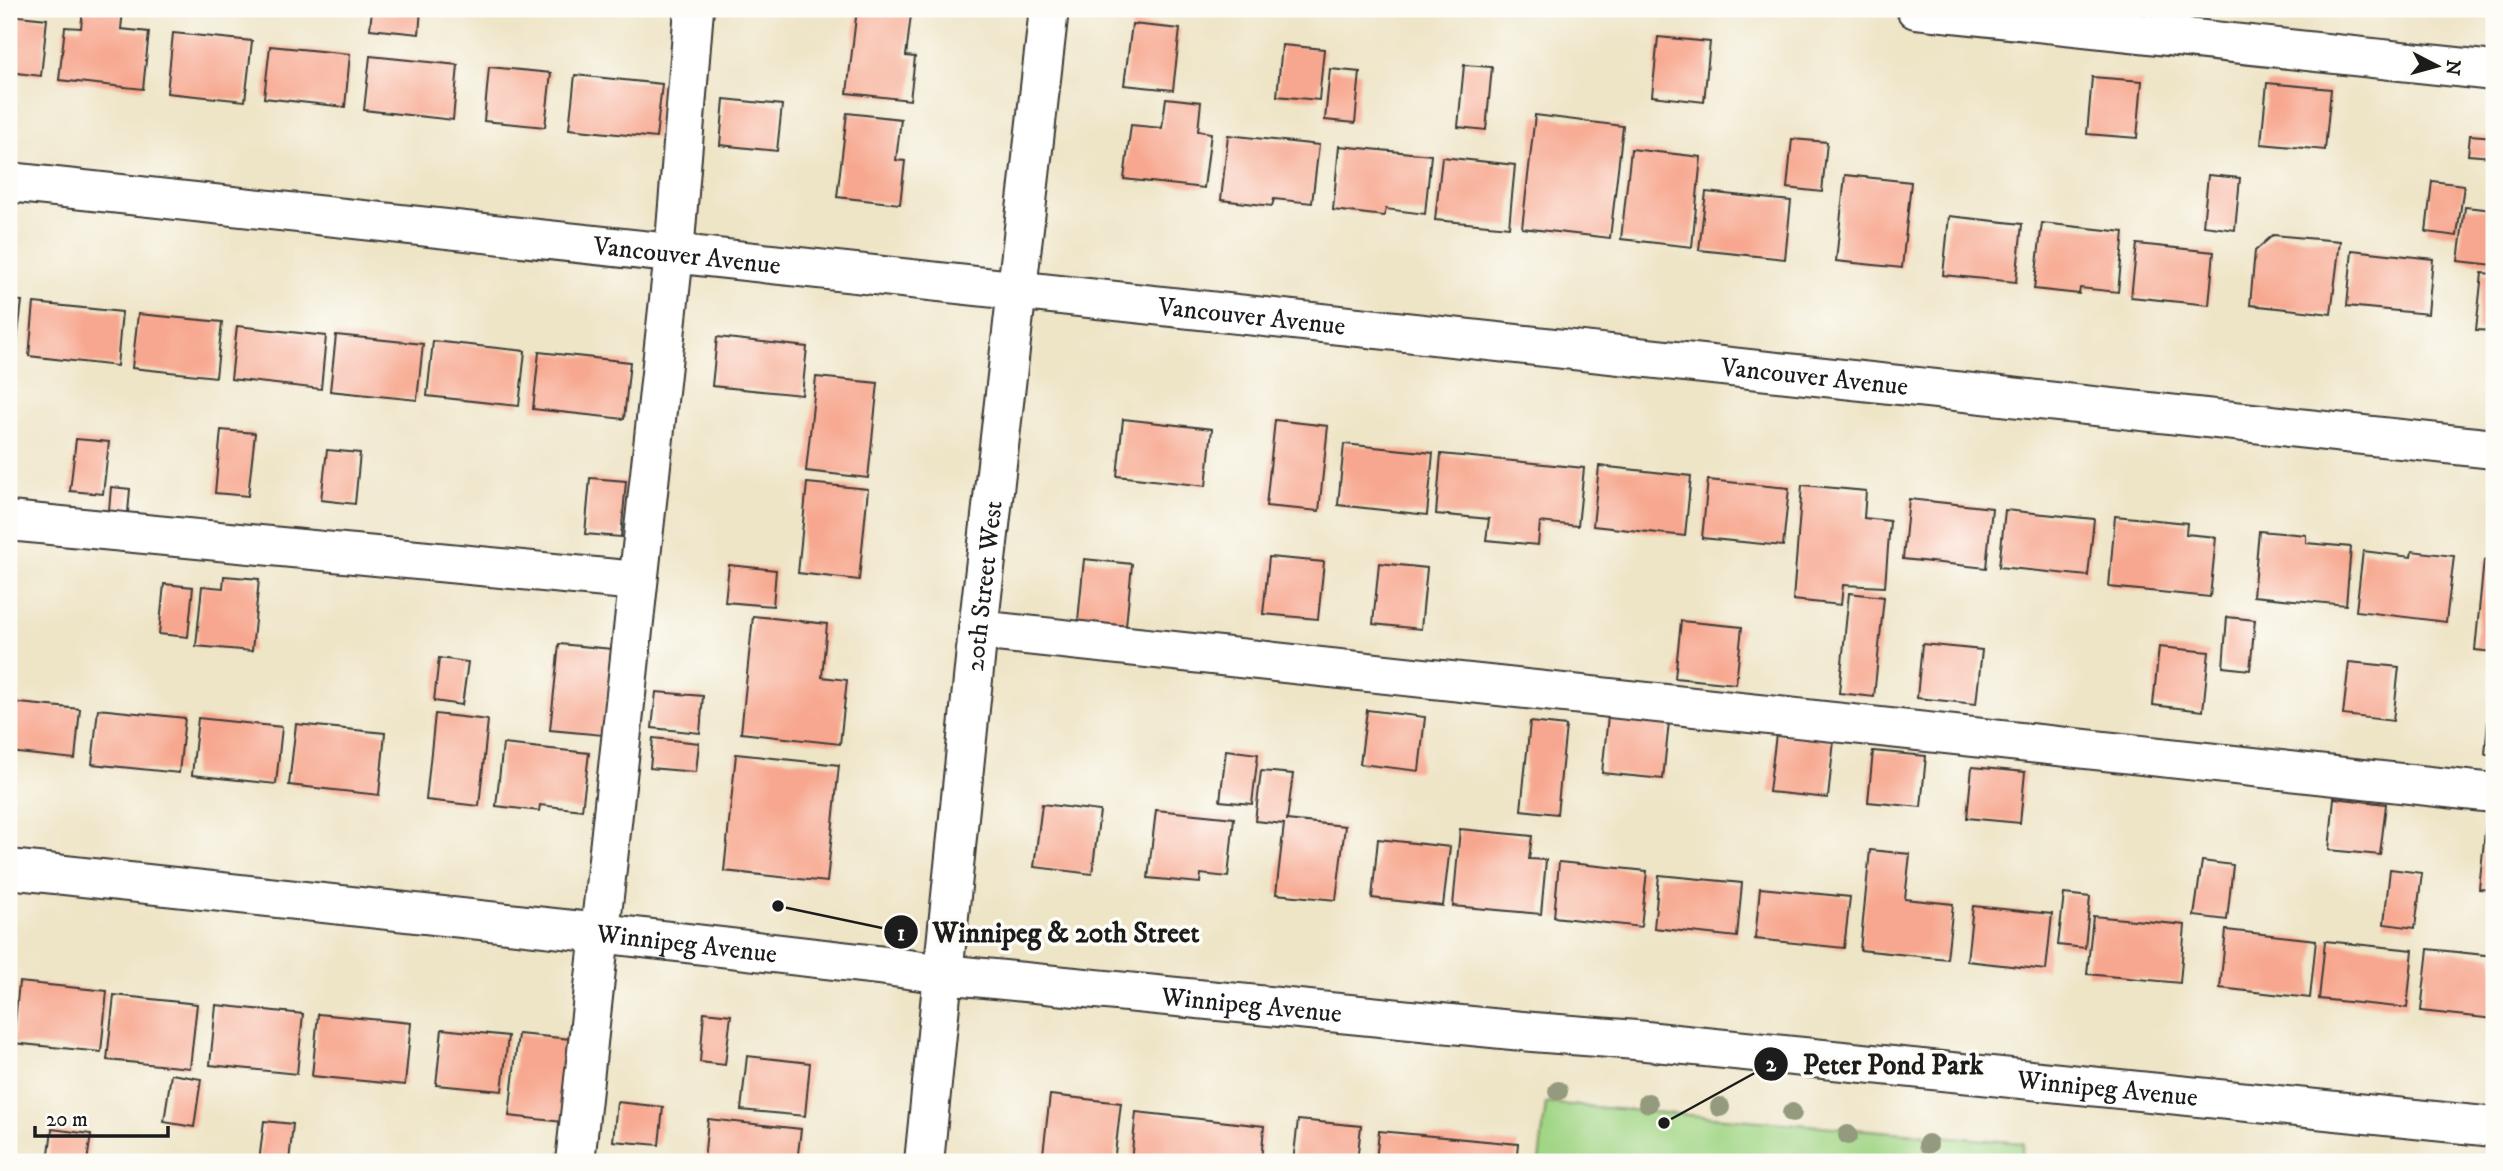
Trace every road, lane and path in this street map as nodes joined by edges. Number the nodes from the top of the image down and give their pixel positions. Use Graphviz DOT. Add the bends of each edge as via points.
graph roads {
  1 [pos="694,9"];
  2 [pos="1049,9"];
  3 [pos="1916,9"];
  4 [pos="2494,71"];
  5 [pos="9,182"];
  6 [pos="674,254"];
  7 [pos="1017,289"];
  8 [pos="2494,449"];
  9 [pos="9,521"];
  10 [pos="637,581"];
  11 [pos="978,630"];
  12 [pos="2494,793"];
  13 [pos="9,869"];
  14 [pos="600,933"];
  15 [pos="943,974"];
  16 [pos="2494,1127"];
  17 [pos="575,1162"];
  18 [pos="924,1162"];
  1 -- 6 [label="street"];
  2 -- 7 [label="street, 20th Street West"];
  3 -- 4 [label="street"];
  5 -- 6 [label="street, Vancouver Avenue"];
  6 -- 7 [label="street, Vancouver Avenue"];
  6 -- 10 [label="street"];
  7 -- 8 [label="street, Vancouver Avenue"];
  7 -- 11 [label="street, 20th Street West"];
  9 -- 10 [label="street"];
  10 -- 14 [label="street"];
  11 -- 12 [label="street"];
  11 -- 15 [label="street, 20th Street West"];
  13 -- 14 [label="street, Winnipeg Avenue"];
  14 -- 15 [label="street, Winnipeg Avenue"];
  14 -- 17 [label="street"];
  15 -- 16 [label="street, Winnipeg Avenue"];
  15 -- 18 [label="street, 20th Street West"];
}
